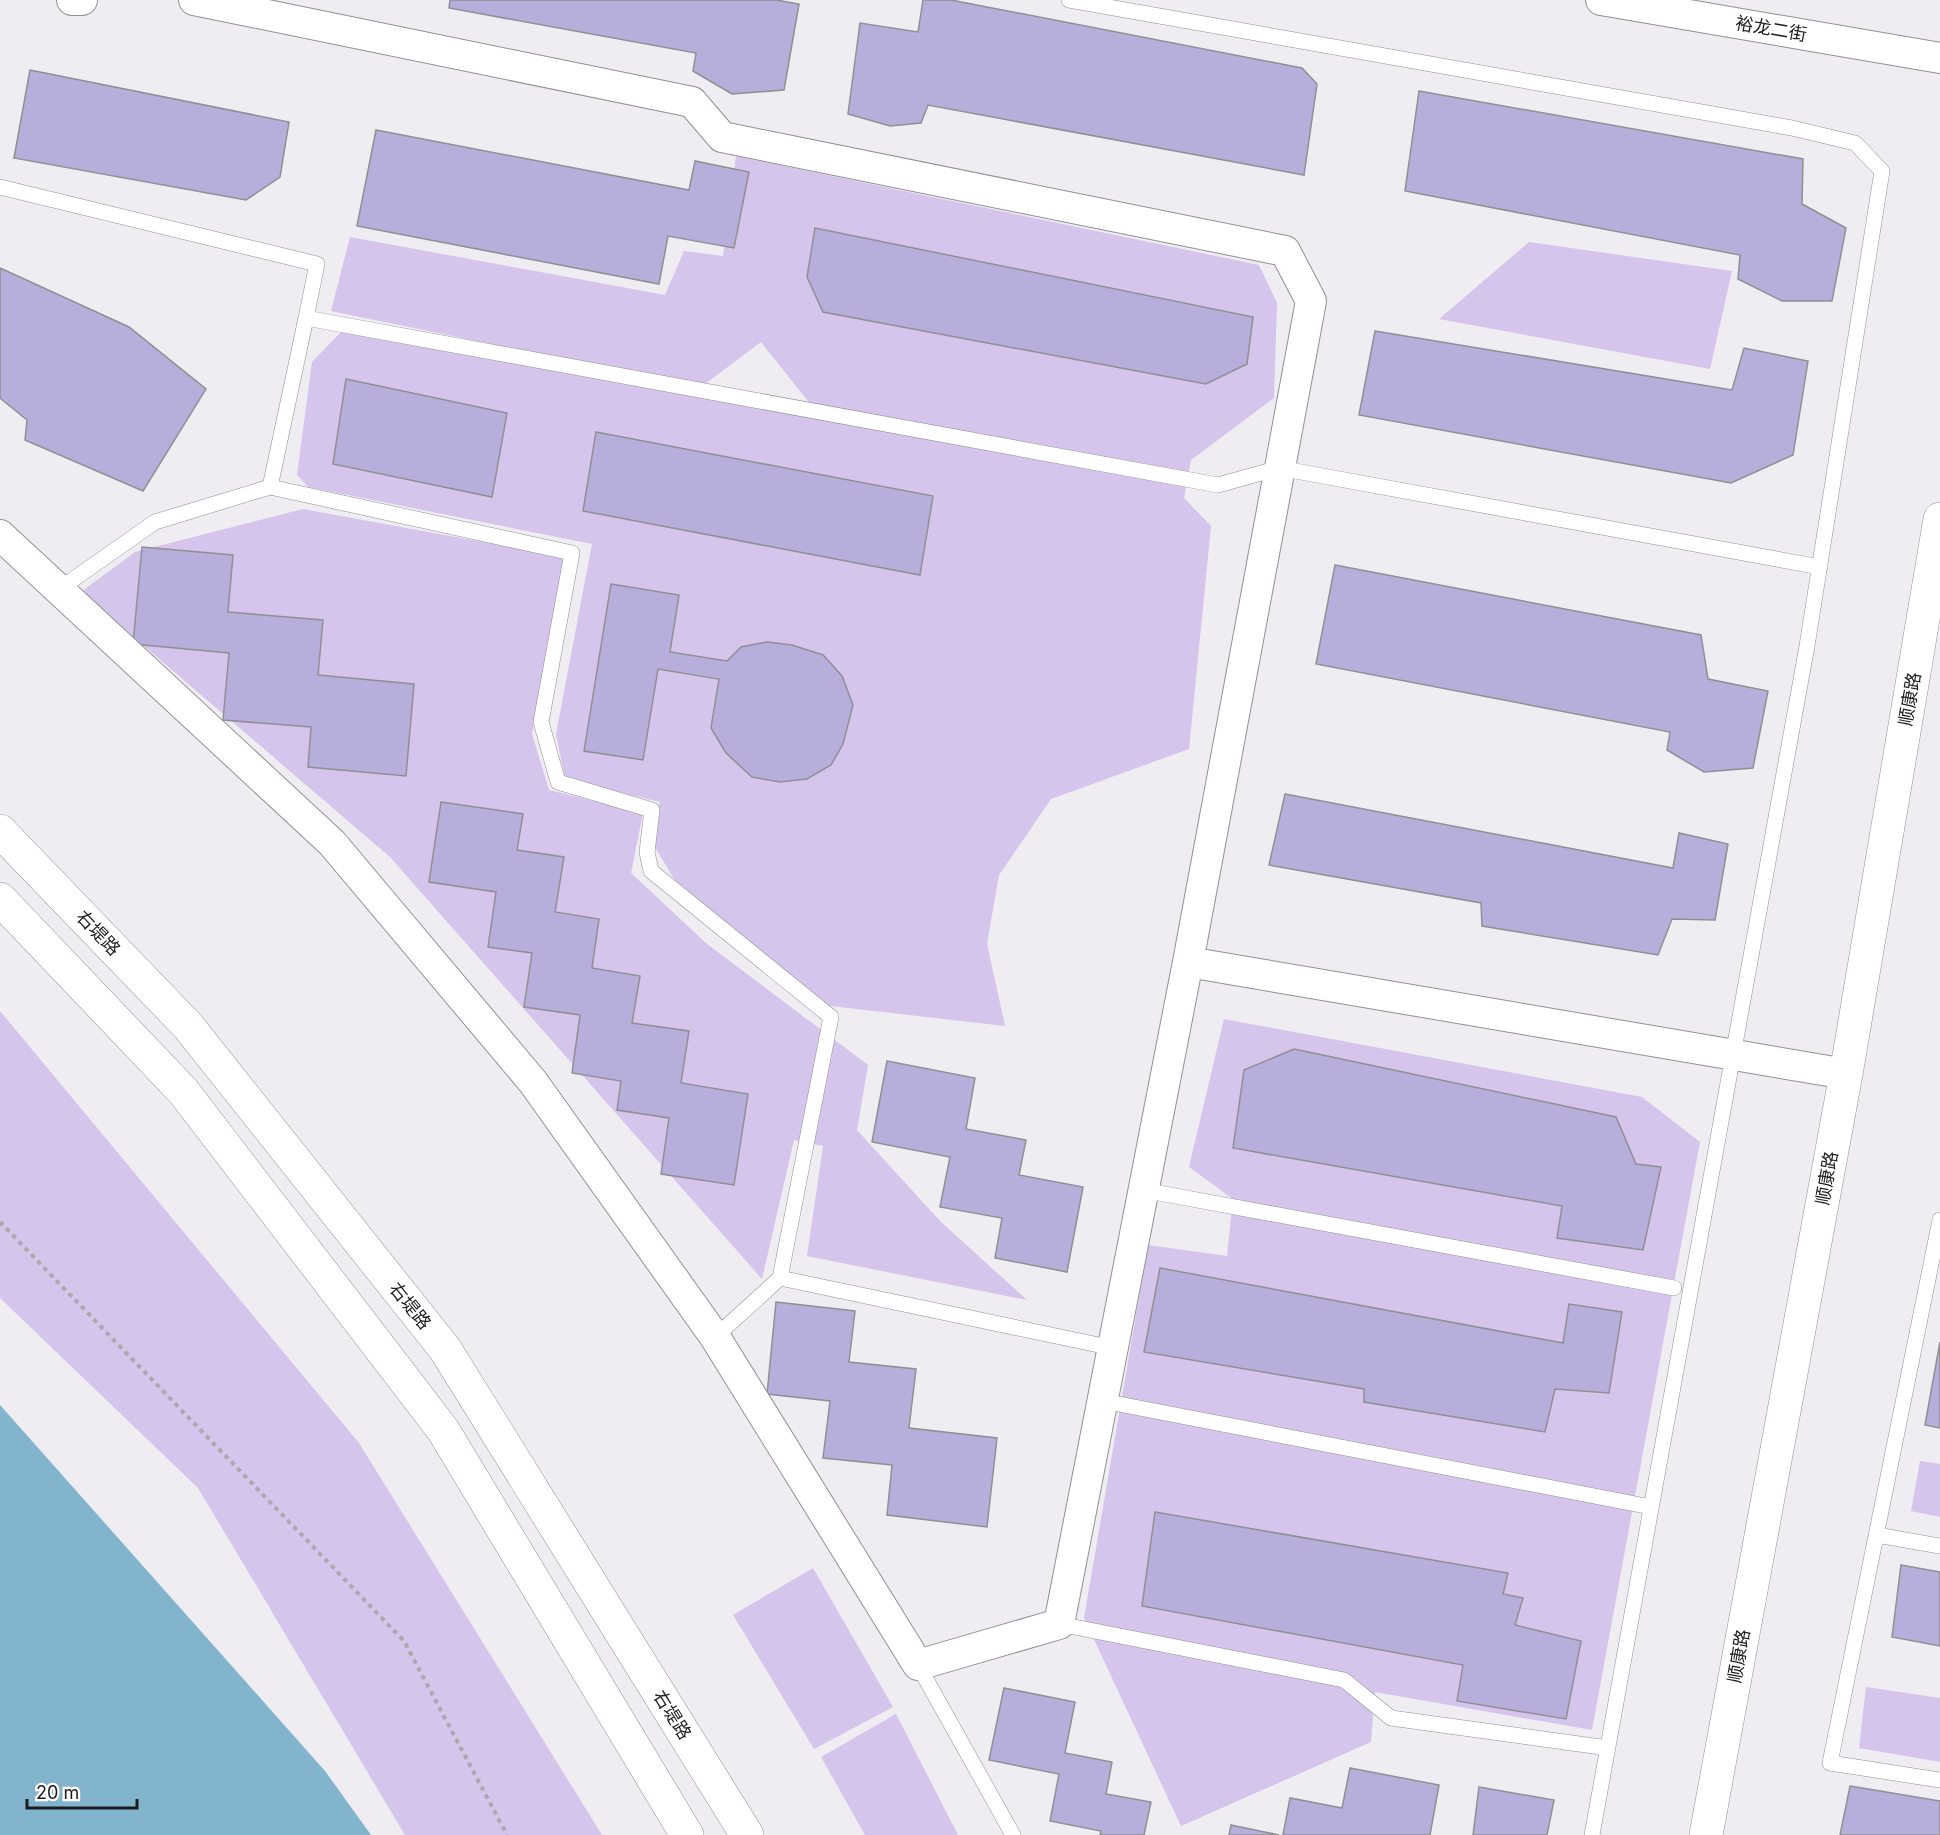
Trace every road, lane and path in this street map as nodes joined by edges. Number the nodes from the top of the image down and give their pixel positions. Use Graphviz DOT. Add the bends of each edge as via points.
graph roads {
  1 [pos="72,0"];
  2 [pos="82,0"];
  3 [pos="194,0"];
  4 [pos="1069,0"];
  5 [pos="1601,0"];
  6 [pos="1940,58"];
  7 [pos="0,187"];
  8 [pos="306,318"];
  9 [pos="1279,468"];
  10 [pos="270,487"];
  11 [pos="1940,519"];
  12 [pos="0,535"];
  13 [pos="1820,567"];
  14 [pos="58,590"];
  15 [pos="0,831"];
  16 [pos="0,899"];
  17 [pos="1188,962"];
  18 [pos="1733,1055"];
  19 [pos="1846,1074"];
  20 [pos="1143,1190"];
  21 [pos="0,1222"];
  22 [pos="1940,1224"];
  23 [pos="780,1278"];
  24 [pos="1674,1288"];
  25 [pos="715,1337"];
  26 [pos="1113,1348"];
  27 [pos="1103,1401"];
  28 [pos="1651,1507"];
  29 [pos="1877,1535"];
  30 [pos="1940,1546"];
  31 [pos="1059,1624"];
  32 [pos="918,1665"];
  33 [pos="1608,1748"];
  34 [pos="1940,1780"];
  35 [pos="507,1835"];
  36 [pos="687,1835"];
  37 [pos="747,1835"];
  38 [pos="1012,1835"];
  39 [pos="1592,1835"];
  40 [pos="1706,1835"];
  1 -- 2 [label="street"];
  3 -- 9 [label="street" via="692,102 722,137 1285,251 1311,301"];
  4 -- 13 [label="lane" via="1792,128 1855,143 1882,171"];
  5 -- 6 [label="street, 裕龙二街"];
  7 -- 8 [label="lane" via="317,264"];
  8 -- 9 [label="lane" via="1218,484"];
  8 -- 10 [label="lane"];
  9 -- 13 [label="lane"];
  9 -- 17 [label="street"];
  10 -- 14 [label="lane" via="155,522"];
  10 -- 23 [label="lane" via="572,553 541,722 558,783 652,810 647,852 651,871 831,1017"];
  11 -- 19 [label="main road, 顺康路"];
  12 -- 14 [label="street"];
  13 -- 18 [label="lane"];
  14 -- 25 [label="street" via="332,843 534,1082"];
  15 -- 37 [label="main road, 右堤路" via="188,1026 445,1349"];
  16 -- 36 [label="main road" via="183,1091 443,1430"];
  17 -- 18 [label="street"];
  17 -- 20 [label="street"];
  18 -- 19 [label="street"];
  18 -- 28 [label="lane"];
  19 -- 40 [label="main road, 顺康路"];
  20 -- 24 [label="lane"];
  20 -- 26 [label="street"];
  21 -- 35 [label="path" via="404,1641"];
  22 -- 29 [label="lane"];
  23 -- 25 [label="lane"];
  23 -- 26 [label="lane"];
  25 -- 32 [label="street"];
  26 -- 27 [label="street"];
  27 -- 28 [label="lane"];
  27 -- 31 [label="street"];
  28 -- 33 [label="lane"];
  29 -- 30 [label="lane"];
  29 -- 34 [label="lane" via="1830,1763"];
  31 -- 32 [label="street"];
  31 -- 33 [label="lane" via="1344,1680 1391,1718"];
  32 -- 38 [label="lane"];
  33 -- 39 [label="lane"];
}
